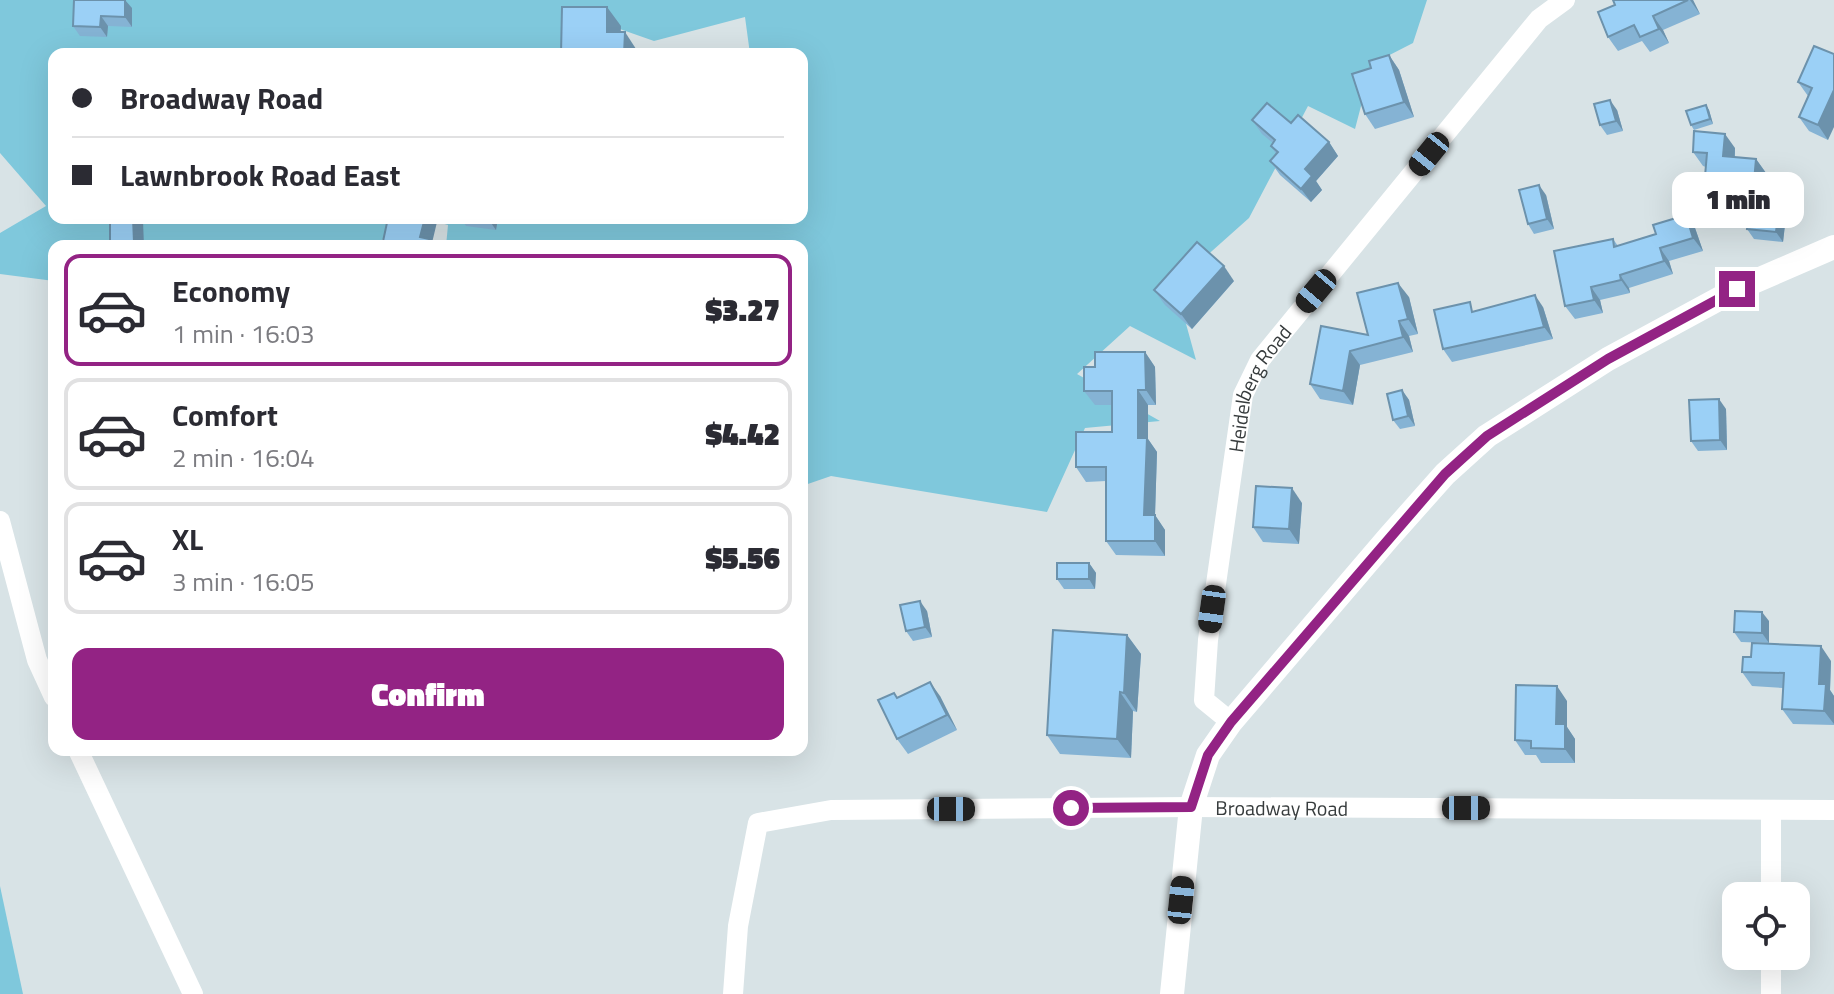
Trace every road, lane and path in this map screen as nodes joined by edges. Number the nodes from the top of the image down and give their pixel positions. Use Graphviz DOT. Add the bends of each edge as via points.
graph roads {
  1 [pos="1565,0"];
  2 [pos="1834,247"];
  3 [pos="0,521"];
  4 [pos="48,684"];
  5 [pos="1231,722"];
  6 [pos="81,756"];
  7 [pos="1191,807"];
  8 [pos="1771,810"];
  9 [pos="1834,810"];
  10 [pos="1771,882"];
  11 [pos="1771,970"];
  12 [pos="193,994"];
  13 [pos="733,994"];
  14 [pos="1172,994"];
  15 [pos="1771,994"];
  1 -- 5 [label="street, Heidelberg Road" via="1539,19 1260,360 1243,395 1204,700"];
  2 -- 5 [label="street" via="1737,289 1634,345 1487,436 1445,474"];
  3 -- 4 [label="street"];
  5 -- 7 [label="street" via="1208,755"];
  6 -- 12 [label="street"];
  7 -- 8 [label="street, Broadway Road"];
  7 -- 13 [label="street, Broadway Road" via="831,810 758,823 738,926"];
  7 -- 14 [label="street"];
  8 -- 9 [label="street, Broadway Road"];
  8 -- 10 [label="street"];
  11 -- 15 [label="street"];
}
